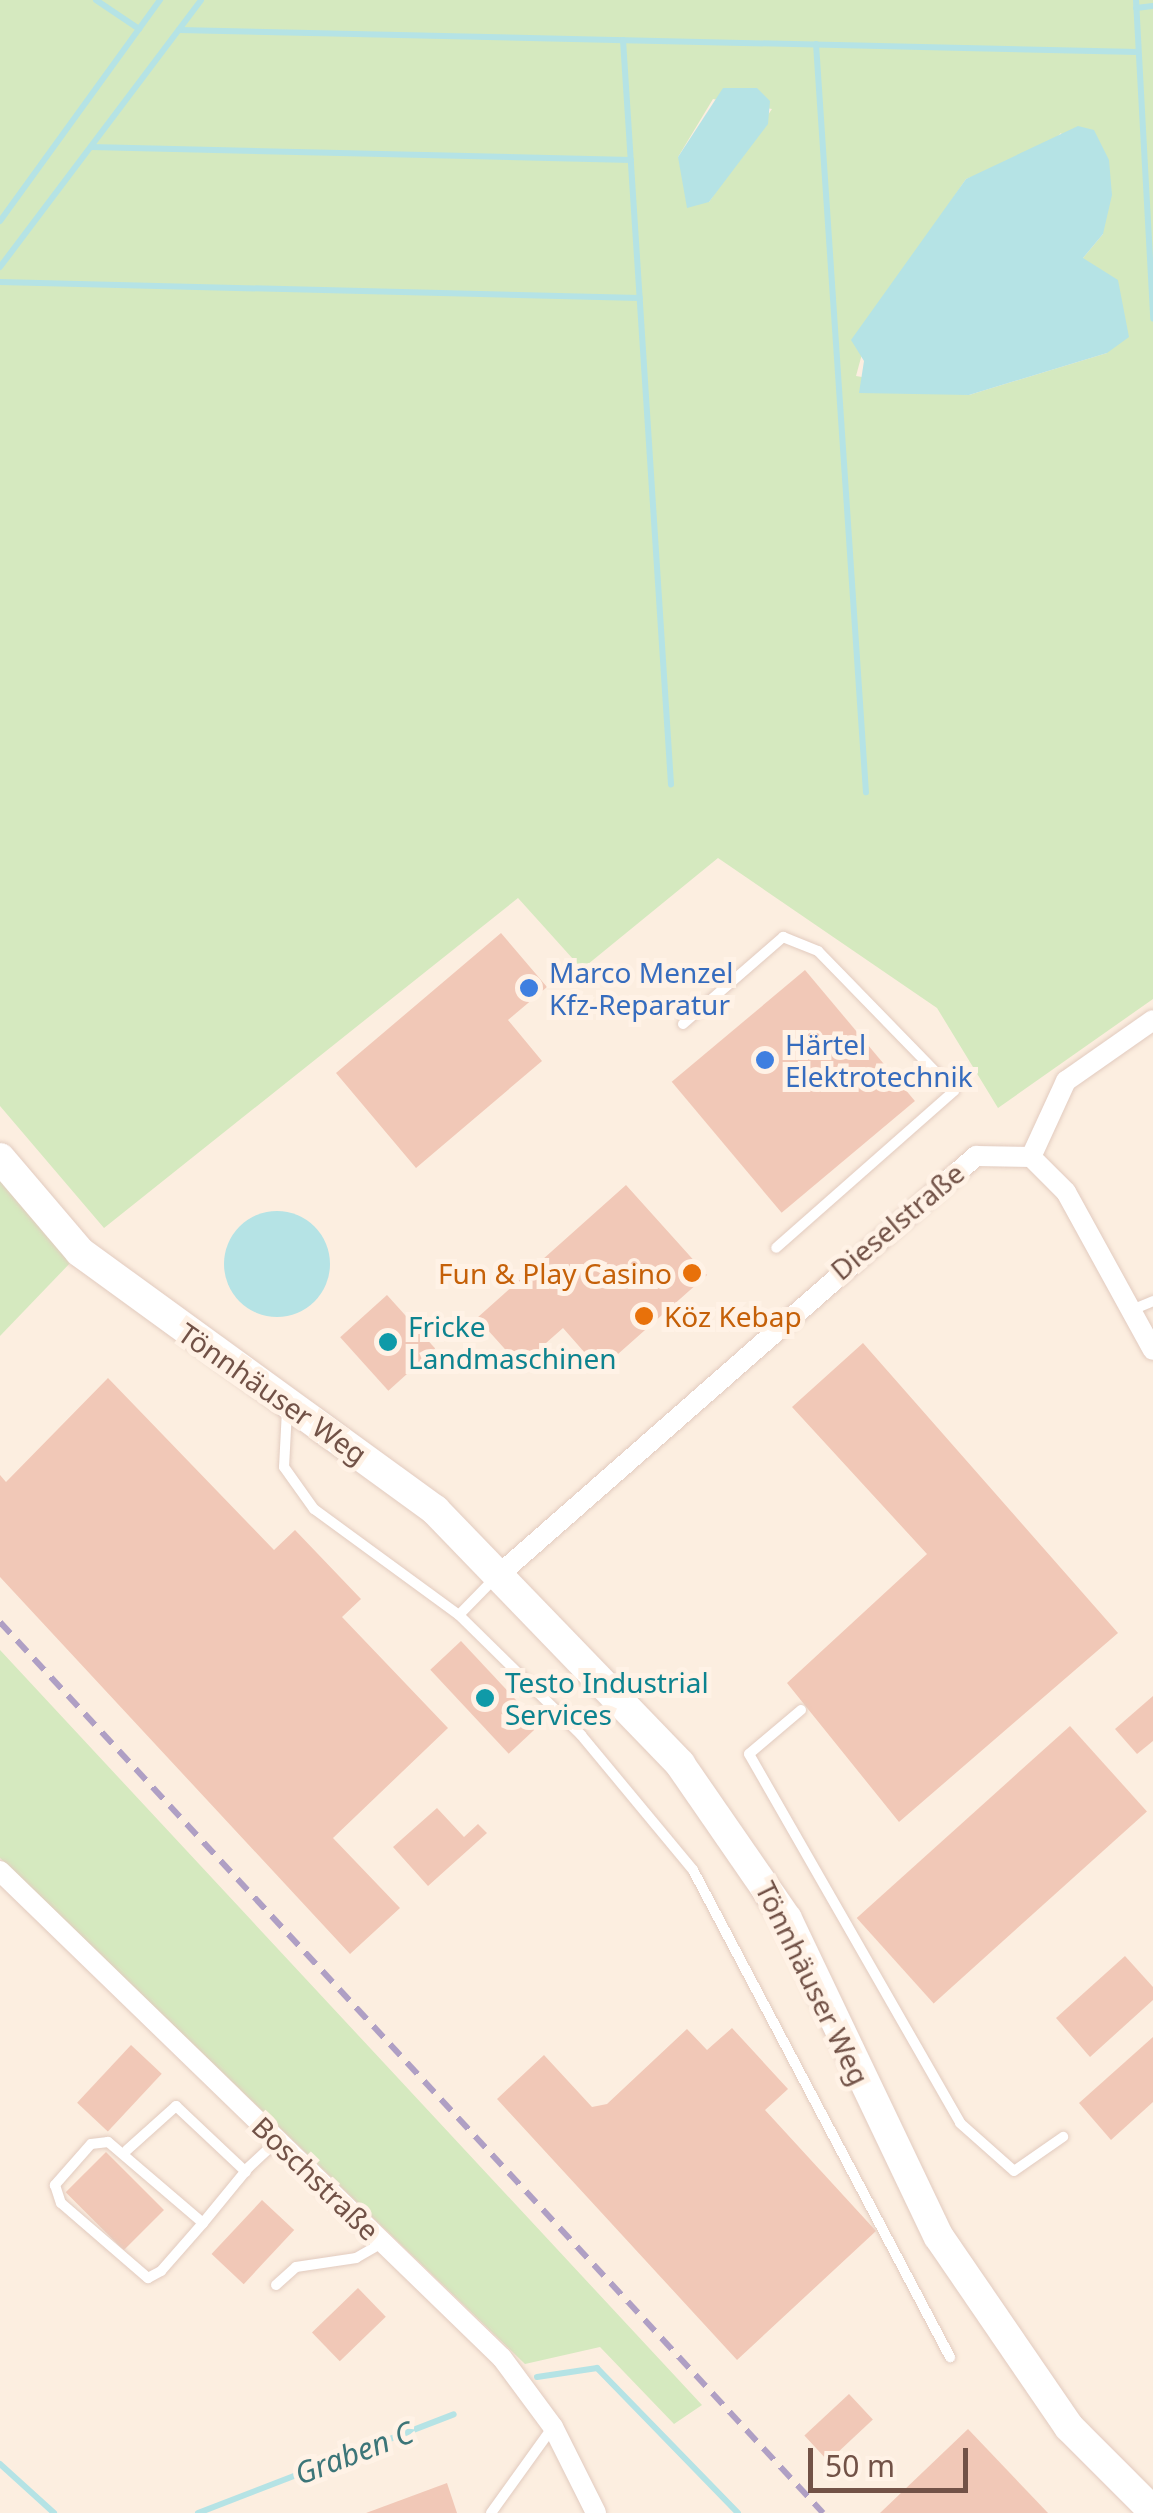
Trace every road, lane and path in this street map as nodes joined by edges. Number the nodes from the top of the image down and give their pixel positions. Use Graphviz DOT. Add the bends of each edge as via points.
graph roads {
  1 [pos="1153,1020"];
  2 [pos="683,1024"];
  3 [pos="0,1158"];
  4 [pos="1031,1158"];
  5 [pos="776,1248"];
  6 [pos="1153,1301"];
  7 [pos="1132,1310"];
  8 [pos="1153,1350"];
  9 [pos="288,1399"];
  10 [pos="502,1572"];
  11 [pos="459,1615"];
  12 [pos="801,1710"];
  13 [pos="0,1871"];
  14 [pos="1063,2137"];
  15 [pos="277,2140"];
  16 [pos="128,2150"];
  17 [pos="246,2172"];
  18 [pos="203,2224"];
  19 [pos="383,2242"];
  20 [pos="276,2285"];
  21 [pos="950,2357"];
  22 [pos="553,2428"];
  23 [pos="1153,2511"];
  24 [pos="491,2513"];
  25 [pos="596,2513"];
  1 -- 4 [label="street" via="1066,1082"];
  2 -- 5 [label="lane" via="782,938 818,951 954,1090"];
  3 -- 9 [label="main road, Tönnhäuser Weg" via="80,1252"];
  4 -- 7 [label="street" via="1066,1192"];
  4 -- 10 [label="street, Dieselstraße" via="976,1156"];
  6 -- 7 [label="lane"];
  7 -- 8 [label="street"];
  9 -- 10 [label="main road, Tönnhäuser Weg"];
  9 -- 11 [label="lane" via="284,1467 314,1509"];
  10 -- 11 [label="lane"];
  10 -- 23 [label="main road, Tönnhäuser Weg" via="746,1848 939,2237 1070,2427"];
  11 -- 21 [label="lane" via="581,1735 694,1870"];
  12 -- 14 [label="lane" via="749,1754 960,2123 1014,2171"];
  13 -- 15 [label="street, Boschstraße"];
  15 -- 17 [label="lane"];
  15 -- 19 [label="street, Boschstraße"];
  16 -- 17 [label="lane" via="176,2106"];
  16 -- 18 [label="lane"];
  16 -- 18 [label="lane" via="91,2144 55,2184 61,2203 148,2278"];
  17 -- 18 [label="lane"];
  19 -- 20 [label="lane" via="356,2258 296,2267"];
  19 -- 22 [label="street, Boschstraße" via="502,2358"];
  22 -- 24 [label="lane"];
  22 -- 25 [label="street, Boschstraße"];
}
